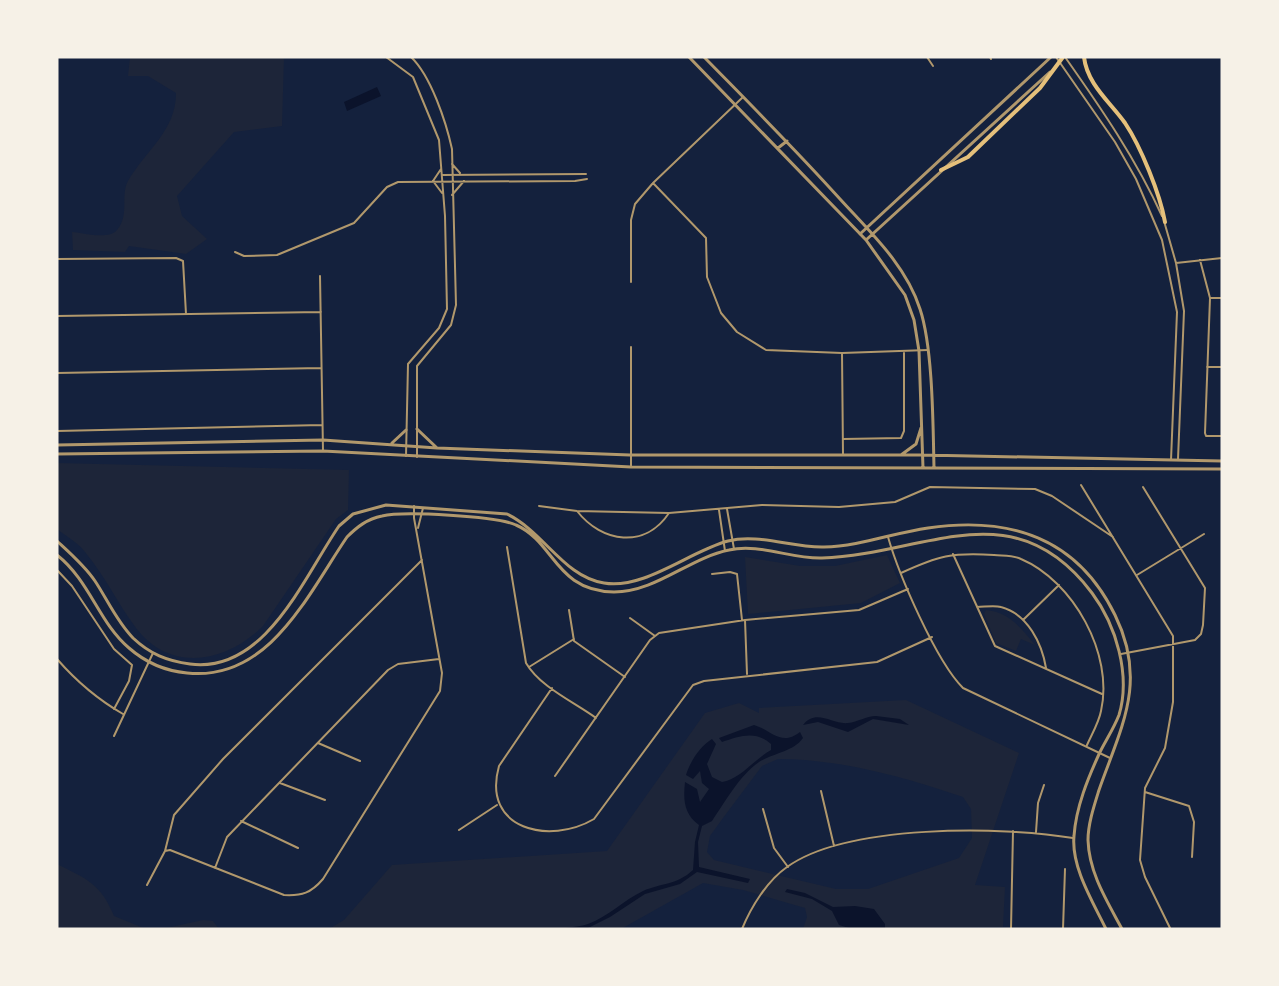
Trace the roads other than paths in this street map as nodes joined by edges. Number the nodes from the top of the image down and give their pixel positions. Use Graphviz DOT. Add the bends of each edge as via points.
graph roads {
  1 [pos="386,57"];
  2 [pos="411,57"];
  3 [pos="690,57"];
  4 [pos="704,57"];
  5 [pos="927,57"];
  6 [pos="1051,57"];
  7 [pos="1056,57"];
  8 [pos="1065,57"];
  9 [pos="1084,57"];
  10 [pos="1060,63"];
  11 [pos="933,66"];
  12 [pos="743,97"];
  13 [pos="735,105"];
  14 [pos="787,141"];
  15 [pos="778,148"];
  16 [pos="452,164"];
  17 [pos="441,169"];
  18 [pos="941,170"];
  19 [pos="573,172"];
  20 [pos="463,174"];
  21 [pos="586,174"];
  22 [pos="442,175"];
  23 [pos="452,175"];
  24 [pos="587,178"];
  25 [pos="433,181"];
  26 [pos="442,181"];
  27 [pos="464,181"];
  28 [pos="573,181"];
  29 [pos="452,182"];
  30 [pos="653,183"];
  31 [pos="443,195"];
  32 [pos="452,195"];
  33 [pos="1165,222"];
  34 [pos="867,228"];
  35 [pos="860,234"];
  36 [pos="873,234"];
  37 [pos="866,240"];
  38 [pos="235,252"];
  39 [pos="1222,258"];
  40 [pos="57,259"];
  41 [pos="1200,260"];
  42 [pos="1176,263"];
  43 [pos="320,276"];
  44 [pos="631,282"];
  45 [pos="1210,298"];
  46 [pos="1222,298"];
  47 [pos="321,312"];
  48 [pos="186,314"];
  49 [pos="57,316"];
  50 [pos="631,347"];
  51 [pos="928,350"];
  52 [pos="919,351"];
  53 [pos="842,353"];
  54 [pos="904,353"];
  55 [pos="1207,367"];
  56 [pos="1222,367"];
  57 [pos="321,368"];
  58 [pos="57,373"];
  59 [pos="322,425"];
  60 [pos="922,425"];
  61 [pos="417,429"];
  62 [pos="406,430"];
  63 [pos="57,431"];
  64 [pos="1222,436"];
  65 [pos="843,439"];
  66 [pos="323,440"];
  67 [pos="391,444"];
  68 [pos="57,445"];
  69 [pos="406,446"];
  70 [pos="417,447"];
  71 [pos="437,448"];
  72 [pos="323,451"];
  73 [pos="57,454"];
  74 [pos="630,455"];
  75 [pos="843,455"];
  76 [pos="899,455"];
  77 [pos="923,455"];
  78 [pos="406,456"];
  79 [pos="934,456"];
  80 [pos="417,457"];
  81 [pos="1171,460"];
  82 [pos="1178,460"];
  83 [pos="1222,461"];
  84 [pos="631,467"];
  85 [pos="923,468"];
  86 [pos="934,468"];
  87 [pos="1222,469"];
  88 [pos="1081,485"];
  89 [pos="1143,487"];
  90 [pos="414,506"];
  91 [pos="423,506"];
  92 [pos="540,506"];
  93 [pos="727,509"];
  94 [pos="719,510"];
  95 [pos="577,511"];
  96 [pos="669,513"];
  97 [pos="414,515"];
  98 [pos="421,516"];
  99 [pos="418,528"];
  100 [pos="1204,534"];
  101 [pos="888,537"];
  102 [pos="1113,537"];
  103 [pos="732,540"];
  104 [pos="57,541"];
  105 [pos="723,542"];
  106 [pos="507,546"];
  107 [pos="891,546"];
  108 [pos="1181,547"];
  109 [pos="734,549"];
  110 [pos="724,551"];
  111 [pos="953,554"];
  112 [pos="57,555"];
  113 [pos="422,560"];
  114 [pos="57,570"];
  115 [pos="901,573"];
  116 [pos="712,574"];
  117 [pos="1137,575"];
  118 [pos="1059,585"];
  119 [pos="908,589"];
  120 [pos="977,607"];
  121 [pos="569,610"];
  122 [pos="630,618"];
  123 [pos="744,620"];
  124 [pos="1023,620"];
  125 [pos="655,636"];
  126 [pos="932,637"];
  127 [pos="574,639"];
  128 [pos="1174,643"];
  129 [pos="153,653"];
  130 [pos="1119,654"];
  131 [pos="1128,654"];
  132 [pos="57,658"];
  133 [pos="439,659"];
  134 [pos="149,661"];
  135 [pos="529,667"];
  136 [pos="1046,669"];
  137 [pos="747,676"];
  138 [pos="625,677"];
  139 [pos="552,688"];
  140 [pos="1102,694"];
  141 [pos="114,709"];
  142 [pos="124,715"];
  143 [pos="596,718"];
  144 [pos="114,736"];
  145 [pos="318,743"];
  146 [pos="1087,745"];
  147 [pos="1100,751"];
  148 [pos="1110,758"];
  149 [pos="360,761"];
  150 [pos="555,776"];
  151 [pos="279,783"];
  152 [pos="1044,785"];
  153 [pos="821,791"];
  154 [pos="1145,792"];
  155 [pos="325,800"];
  156 [pos="497,805"];
  157 [pos="763,809"];
  158 [pos="242,821"];
  159 [pos="459,830"];
  160 [pos="1013,831"];
  161 [pos="1036,832"];
  162 [pos="1074,838"];
  163 [pos="834,846"];
  164 [pos="297,848"];
  165 [pos="165,851"];
  166 [pos="1192,857"];
  167 [pos="788,867"];
  168 [pos="215,868"];
  169 [pos="1065,869"];
  170 [pos="147,885"];
  171 [pos="1170,928"];
  172 [pos="742,929"];
  173 [pos="1011,929"];
  174 [pos="1062,929"];
  175 [pos="1106,929"];
  176 [pos="1122,929"];
  1 -- 17 [label="street" via="418,85 439,140"];
  2 -- 16 [label="street" via="422,68 448,133"];
  3 -- 13 [label="street"];
  4 -- 12 [label="street"];
  5 -- 11 [label="street"];
  6 -- 34 [label="street"];
  7 -- 10 [label="street"];
  8 -- 10 [label="street"];
  8 -- 18 [label="highway" via="1040,88 968,157"];
  8 -- 33 [label="street" via="1122,141"];
  9 -- 33 [label="highway" via="1091,80 1126,125 1160,198"];
  10 -- 18 [label="street"];
  10 -- 81 [label="street" via="1115,142 1141,188 1162,240 1177,312"];
  12 -- 13 [label="street"];
  12 -- 14 [label="street"];
  13 -- 15 [label="street"];
  13 -- 30 [label="street"];
  14 -- 15 [label="street"];
  14 -- 34 [label="street"];
  15 -- 35 [label="street"];
  16 -- 20 [label="street"];
  16 -- 23 [label="street"];
  17 -- 22 [label="street"];
  17 -- 25 [label="street"];
  18 -- 36 [label="street"];
  19 -- 20 [label="street"];
  19 -- 21 [label="street"];
  19 -- 28 [label="street"];
  20 -- 23 [label="street"];
  22 -- 23 [label="street"];
  22 -- 26 [label="street"];
  23 -- 29 [label="street"];
  24 -- 28 [label="street"];
  25 -- 26 [label="street"];
  25 -- 31 [label="street"];
  25 -- 38 [label="street" via="398,182 387,187 360,219 277,255 244,256"];
  26 -- 29 [label="street"];
  26 -- 31 [label="street"];
  27 -- 28 [label="street"];
  27 -- 29 [label="street"];
  27 -- 32 [label="street"];
  29 -- 32 [label="street"];
  30 -- 44 [label="street" via="640,195 633,212"];
  30 -- 53 [label="street" via="706,238 707,277 712,294 737,332 766,350"];
  31 -- 62 [label="street" via="446,316 408,364"];
  32 -- 61 [label="street" via="455,316 417,366"];
  33 -- 42 [label="street"];
  34 -- 35 [label="street"];
  34 -- 36 [label="street"];
  35 -- 37 [label="street"];
  36 -- 37 [label="street"];
  36 -- 51 [label="street" via="914,291"];
  37 -- 52 [label="street" via="904,295 914,320"];
  39 -- 41 [label="street"];
  40 -- 48 [label="street" via="176,258 186,267"];
  41 -- 42 [label="street"];
  41 -- 45 [label="street"];
  42 -- 82 [label="street" via="1184,311"];
  43 -- 47 [label="street"];
  45 -- 46 [label="street"];
  45 -- 55 [label="street"];
  47 -- 48 [label="street"];
  47 -- 57 [label="street"];
  48 -- 49 [label="street"];
  50 -- 74 [label="street"];
  51 -- 52 [label="street"];
  51 -- 79 [label="street"];
  52 -- 54 [label="street"];
  52 -- 60 [label="street"];
  53 -- 54 [label="street"];
  53 -- 65 [label="street"];
  54 -- 65 [label="street" via="901,438"];
  55 -- 56 [label="street"];
  55 -- 64 [label="street" via="1205,432 1206,436"];
  57 -- 58 [label="street"];
  57 -- 59 [label="street"];
  59 -- 63 [label="street"];
  59 -- 66 [label="street"];
  60 -- 76 [label="street" via="916,444"];
  60 -- 77 [label="street"];
  61 -- 70 [label="street"];
  61 -- 71 [label="street"];
  62 -- 67 [label="street"];
  62 -- 69 [label="street"];
  65 -- 75 [label="street"];
  66 -- 67 [label="street"];
  66 -- 68 [label="street"];
  66 -- 72 [label="street"];
  67 -- 69 [label="street"];
  69 -- 70 [label="street"];
  69 -- 78 [label="street"];
  70 -- 71 [label="street"];
  70 -- 80 [label="street"];
  71 -- 74 [label="street"];
  72 -- 73 [label="street"];
  72 -- 78 [label="street"];
  74 -- 75 [label="street"];
  74 -- 84 [label="street"];
  75 -- 76 [label="street"];
  76 -- 77 [label="street"];
  77 -- 79 [label="street"];
  77 -- 85 [label="street"];
  78 -- 80 [label="street"];
  79 -- 81 [label="street"];
  79 -- 86 [label="street"];
  80 -- 84 [label="street"];
  81 -- 82 [label="street"];
  82 -- 83 [label="street"];
  84 -- 85 [label="street"];
  85 -- 86 [label="street"];
  86 -- 87 [label="street"];
  88 -- 102 [label="street"];
  89 -- 108 [label="street"];
  90 -- 91 [label="street"];
  90 -- 97 [label="street"];
  90 -- 129 [label="street" via="386,505 353,514 339,526 275,625 257,644 233,658 195,664 175,662"];
  91 -- 98 [label="street"];
  91 -- 105 [label="street" via="507,514 524,523 562,562 582,576 605,584 626,583"];
  92 -- 95 [label="street"];
  93 -- 94 [label="street"];
  93 -- 102 [label="street" via="895,502 930,487 1035,489"];
  93 -- 103 [label="street"];
  94 -- 96 [label="street"];
  94 -- 105 [label="street"];
  95 -- 96 [label="street"];
  95 -- 96 [label="street" via="603,535 627,537 660,527"];
  97 -- 98 [label="street"];
  97 -- 99 [label="street"];
  97 -- 134 [label="street" via="383,515 357,526 281,632 260,653 244,662 214,673 197,674"];
  98 -- 99 [label="street"];
  98 -- 110 [label="street" via="499,520 516,525 571,578 606,591 631,591 646,586"];
  99 -- 113 [label="street"];
  100 -- 108 [label="street"];
  101 -- 103 [label="street" via="825,547"];
  101 -- 107 [label="street"];
  101 -- 131 [label="street" via="928,528 978,524 1007,526 1033,534 1071,558 1095,585 1114,614"];
  102 -- 117 [label="street"];
  103 -- 105 [label="street"];
  103 -- 109 [label="street"];
  104 -- 129 [label="street" via="94,579 130,635"];
  105 -- 110 [label="street"];
  106 -- 135 [label="street"];
  107 -- 109 [label="street" via="821,558"];
  107 -- 115 [label="street"];
  107 -- 130 [label="street" via="987,533 1044,549 1066,564 1094,595 1108,618"];
  108 -- 117 [label="street"];
  108 -- 128 [label="street" via="1205,588 1203,625 1195,640"];
  109 -- 110 [label="street"];
  111 -- 115 [label="street"];
  111 -- 118 [label="street" via="1016,557"];
  111 -- 120 [label="street"];
  112 -- 134 [label="street" via="85,584 117,636"];
  113 -- 133 [label="street"];
  113 -- 165 [label="street" via="223,759 169,826"];
  114 -- 141 [label="street" via="72,585 114,649 132,665 129,681"];
  115 -- 119 [label="street"];
  116 -- 123 [label="street" via="737,574"];
  117 -- 128 [label="street" via="1166,622"];
  118 -- 124 [label="street"];
  118 -- 140 [label="street" via="1087,622 1101,668"];
  119 -- 123 [label="street" via="858,610"];
  119 -- 126 [label="street"];
  120 -- 124 [label="street" via="999,606"];
  120 -- 136 [label="street" via="995,646"];
  121 -- 127 [label="street"];
  122 -- 125 [label="street"];
  123 -- 125 [label="street"];
  123 -- 137 [label="street"];
  124 -- 136 [label="street" via="1042,647"];
  125 -- 138 [label="street"];
  126 -- 137 [label="street" via="877,662"];
  126 -- 146 [label="street" via="952,677 963,688"];
  127 -- 135 [label="street"];
  127 -- 138 [label="street"];
  128 -- 131 [label="street"];
  128 -- 154 [label="street" via="1170,723 1165,748"];
  129 -- 134 [label="street"];
  130 -- 131 [label="street"];
  130 -- 147 [label="street" via="1119,715"];
  131 -- 148 [label="street" via="1131,674 1127,717"];
  132 -- 141 [label="street" via="77,682"];
  133 -- 145 [label="street" via="388,669"];
  133 -- 168 [label="street" via="440,691 313,891 301,896 284,895"];
  134 -- 142 [label="street"];
  135 -- 139 [label="street"];
  136 -- 140 [label="street"];
  137 -- 156 [label="street" via="693,685 594,819 583,825 568,829 525,828"];
  138 -- 143 [label="street"];
  139 -- 143 [label="street"];
  139 -- 156 [label="street" via="498,766"];
  140 -- 146 [label="street" via="1101,712"];
  141 -- 142 [label="street"];
  142 -- 144 [label="street"];
  143 -- 150 [label="street"];
  145 -- 149 [label="street"];
  145 -- 151 [label="street"];
  146 -- 147 [label="street"];
  147 -- 148 [label="street"];
  147 -- 162 [label="street" via="1081,800"];
  148 -- 176 [label="street" via="1088,840 1097,882"];
  151 -- 155 [label="street"];
  151 -- 158 [label="street"];
  152 -- 161 [label="street"];
  153 -- 163 [label="street"];
  154 -- 166 [label="street" via="1189,806 1194,822"];
  154 -- 171 [label="street" via="1140,860"];
  156 -- 159 [label="street"];
  157 -- 167 [label="street" via="774,848"];
  158 -- 164 [label="street"];
  158 -- 168 [label="street" via="227,837"];
  160 -- 161 [label="street"];
  160 -- 163 [label="street" via="915,832"];
  160 -- 173 [label="street"];
  161 -- 162 [label="street"];
  162 -- 175 [label="street" via="1086,888"];
  163 -- 167 [label="street"];
  165 -- 168 [label="street"];
  165 -- 170 [label="street"];
  167 -- 172 [label="street" via="768,886"];
  169 -- 174 [label="street"];
}
